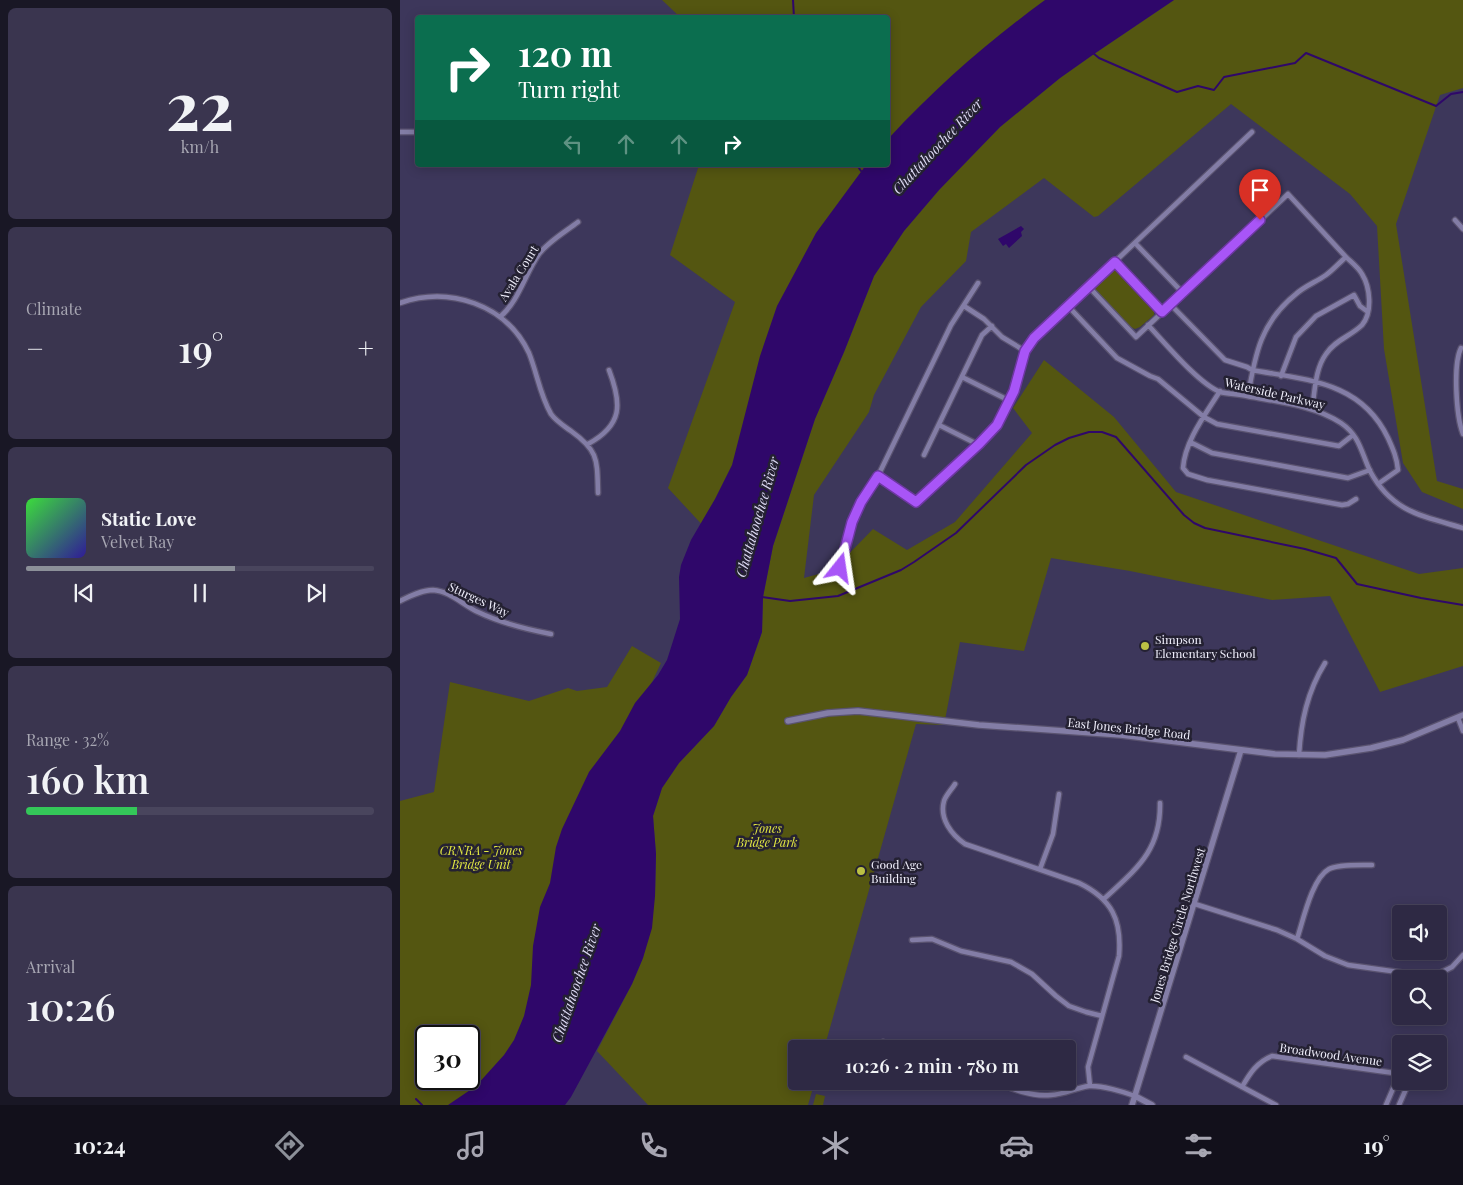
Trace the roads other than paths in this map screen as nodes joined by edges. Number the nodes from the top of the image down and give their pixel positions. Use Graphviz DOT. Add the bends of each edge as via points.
graph roads {
  1 [pos="400,132"];
  2 [pos="415,132"];
  3 [pos="1252,132"];
  4 [pos="1455,220"];
  5 [pos="578,222"];
  6 [pos="1463,229"];
  7 [pos="1135,243"];
  8 [pos="1346,257"];
  9 [pos="1115,262"];
  10 [pos="978,282"];
  11 [pos="1088,286"];
  12 [pos="1183,292"];
  13 [pos="400,303"];
  14 [pos="1170,304"];
  15 [pos="964,306"];
  16 [pos="1068,306"];
  17 [pos="1162,312"];
  18 [pos="1368,312"];
  19 [pos="500,317"];
  20 [pos="1148,325"];
  21 [pos="992,326"];
  22 [pos="1461,348"];
  23 [pos="1025,351"];
  24 [pos="609,370"];
  25 [pos="1252,370"];
  26 [pos="1281,376"];
  27 [pos="962,377"];
  28 [pos="1316,382"];
  29 [pos="1220,392"];
  30 [pos="1248,396"];
  31 [pos="1010,401"];
  32 [pos="1312,409"];
  33 [pos="1204,417"];
  34 [pos="939,425"];
  35 [pos="1463,434"];
  36 [pos="1353,435"];
  37 [pos="1190,442"];
  38 [pos="588,444"];
  39 [pos="979,444"];
  40 [pos="924,455"];
  41 [pos="1370,470"];
  42 [pos="878,476"];
  43 [pos="1378,484"];
  44 [pos="598,493"];
  45 [pos="1356,499"];
  46 [pos="1463,528"];
  47 [pos="840,568"];
  48 [pos="400,600"];
  49 [pos="551,634"];
  50 [pos="1325,664"];
  51 [pos="1460,716"];
  52 [pos="788,721"];
  53 [pos="1463,731"];
  54 [pos="1241,750"];
  55 [pos="1299,755"];
  56 [pos="955,784"];
  57 [pos="1059,794"];
  58 [pos="1160,803"];
  59 [pos="1372,865"];
  60 [pos="1040,869"];
  61 [pos="1104,899"];
  62 [pos="1195,904"];
  63 [pos="1298,939"];
  64 [pos="912,940"];
  65 [pos="1463,954"];
  66 [pos="1102,1016"];
  67 [pos="1186,1057"];
  68 [pos="1392,1073"];
  69 [pos="1090,1086"];
  70 [pos="1242,1087"];
  71 [pos="1076,1089"];
  72 [pos="1015,1090"];
  73 [pos="1072,1090"];
  74 [pos="1392,1090"];
  75 [pos="1406,1090"];
  76 [pos="1135,1096"];
  77 [pos="1132,1105"];
  78 [pos="1152,1105"];
  79 [pos="1276,1105"];
  80 [pos="1386,1105"];
  81 [pos="1399,1105"];
  1 -- 2 [label="street"];
  3 -- 7 [label="street"];
  4 -- 6 [label="street"];
  5 -- 19 [label="street, Avala Court" via="540,252 518,295"];
  7 -- 9 [label="street"];
  7 -- 12 [label="street"];
  8 -- 12 [label="street" via="1288,194"];
  8 -- 18 [label="street" via="1366,282"];
  8 -- 25 [label="street" via="1281,307 1260,340"];
  9 -- 11 [label="street"];
  9 -- 17 [label="street"];
  10 -- 15 [label="street"];
  11 -- 16 [label="street"];
  11 -- 20 [label="street" via="1136,337"];
  12 -- 14 [label="street"];
  13 -- 19 [label="street" via="431,296 452,297 474,302"];
  14 -- 17 [label="street"];
  14 -- 25 [label="street" via="1224,360"];
  15 -- 21 [label="street"];
  15 -- 42 [label="street"];
  16 -- 23 [label="street"];
  16 -- 33 [label="street" via="1117,358 1158,379"];
  17 -- 20 [label="street"];
  18 -- 26 [label="street" via="1354,295 1316,316 1296,337"];
  18 -- 28 [label="street" via="1362,325 1326,353"];
  19 -- 38 [label="street" via="528,351 552,414"];
  20 -- 29 [label="street, Waterside Parkway" via="1190,368"];
  21 -- 23 [label="street" via="1002,337"];
  21 -- 27 [label="street" via="982,335"];
  22 -- 35 [label="street" via="1456,369 1458,414"];
  23 -- 31 [label="street"];
  24 -- 38 [label="street" via="618,394 617,412 606,432"];
  25 -- 26 [label="street"];
  25 -- 30 [label="street"];
  26 -- 28 [label="street"];
  27 -- 31 [label="street"];
  27 -- 34 [label="street"];
  28 -- 32 [label="street"];
  28 -- 43 [label="street" via="1350,394 1382,425 1397,458 1398,470"];
  29 -- 30 [label="street, Waterside Parkway"];
  29 -- 33 [label="street"];
  30 -- 32 [label="street, Waterside Parkway"];
  31 -- 39 [label="street" via="997,425"];
  32 -- 36 [label="street, Waterside Parkway" via="1343,424"];
  33 -- 36 [label="street" via="1217,424 1328,445 1339,446"];
  33 -- 37 [label="street"];
  34 -- 39 [label="street"];
  34 -- 40 [label="street"];
  36 -- 41 [label="street, Waterside Parkway"];
  37 -- 41 [label="street" via="1212,453 1348,478"];
  37 -- 45 [label="street" via="1183,468 1188,474 1342,505"];
  38 -- 44 [label="street" via="596,457"];
  39 -- 42 [label="street" via="916,502"];
  41 -- 43 [label="street, Waterside Parkway"];
  42 -- 47 [label="street" via="852,522"];
  43 -- 46 [label="street, Waterside Parkway" via="1402,508"];
  48 -- 49 [label="street, Sturges Way" via="428,590 438,591 502,622"];
  50 -- 55 [label="street" via="1315,679 1301,724"];
  51 -- 53 [label="street"];
  51 -- 55 [label="street, East Jones Bridge Road" via="1404,740 1371,748"];
  52 -- 54 [label="street, East Jones Bridge Road" via="858,710"];
  54 -- 55 [label="street, East Jones Bridge Road"];
  54 -- 62 [label="street, Jones Bridge Circle Northwest"];
  56 -- 60 [label="street" via="944,800 944,813 955,837 966,844"];
  57 -- 60 [label="street" via="1053,834"];
  58 -- 61 [label="street" via="1160,820 1151,848 1136,869"];
  59 -- 63 [label="street" via="1330,868 1321,875"];
  60 -- 61 [label="street" via="1079,883"];
  61 -- 66 [label="street" via="1118,923 1120,938 1119,956"];
  62 -- 63 [label="street"];
  62 -- 76 [label="street, Jones Bridge Circle Northwest"];
  63 -- 65 [label="street" via="1325,956 1348,964 1420,975 1438,974 1452,967"];
  64 -- 66 [label="street" via="932,939 961,951 1011,962 1032,974 1069,1006"];
  66 -- 69 [label="street" via="1088,1067"];
  67 -- 70 [label="street"];
  68 -- 70 [label="street, Broadwood Avenue" via="1272,1056 1252,1070"];
  69 -- 71 [label="street"];
  69 -- 76 [label="street"];
  70 -- 79 [label="street"];
  72 -- 73 [label="street" via="1050,1095"];
  74 -- 80 [label="street"];
  75 -- 81 [label="street"];
  76 -- 77 [label="street, Jones Bridge Circle Northwest"];
  76 -- 78 [label="street"];
}
